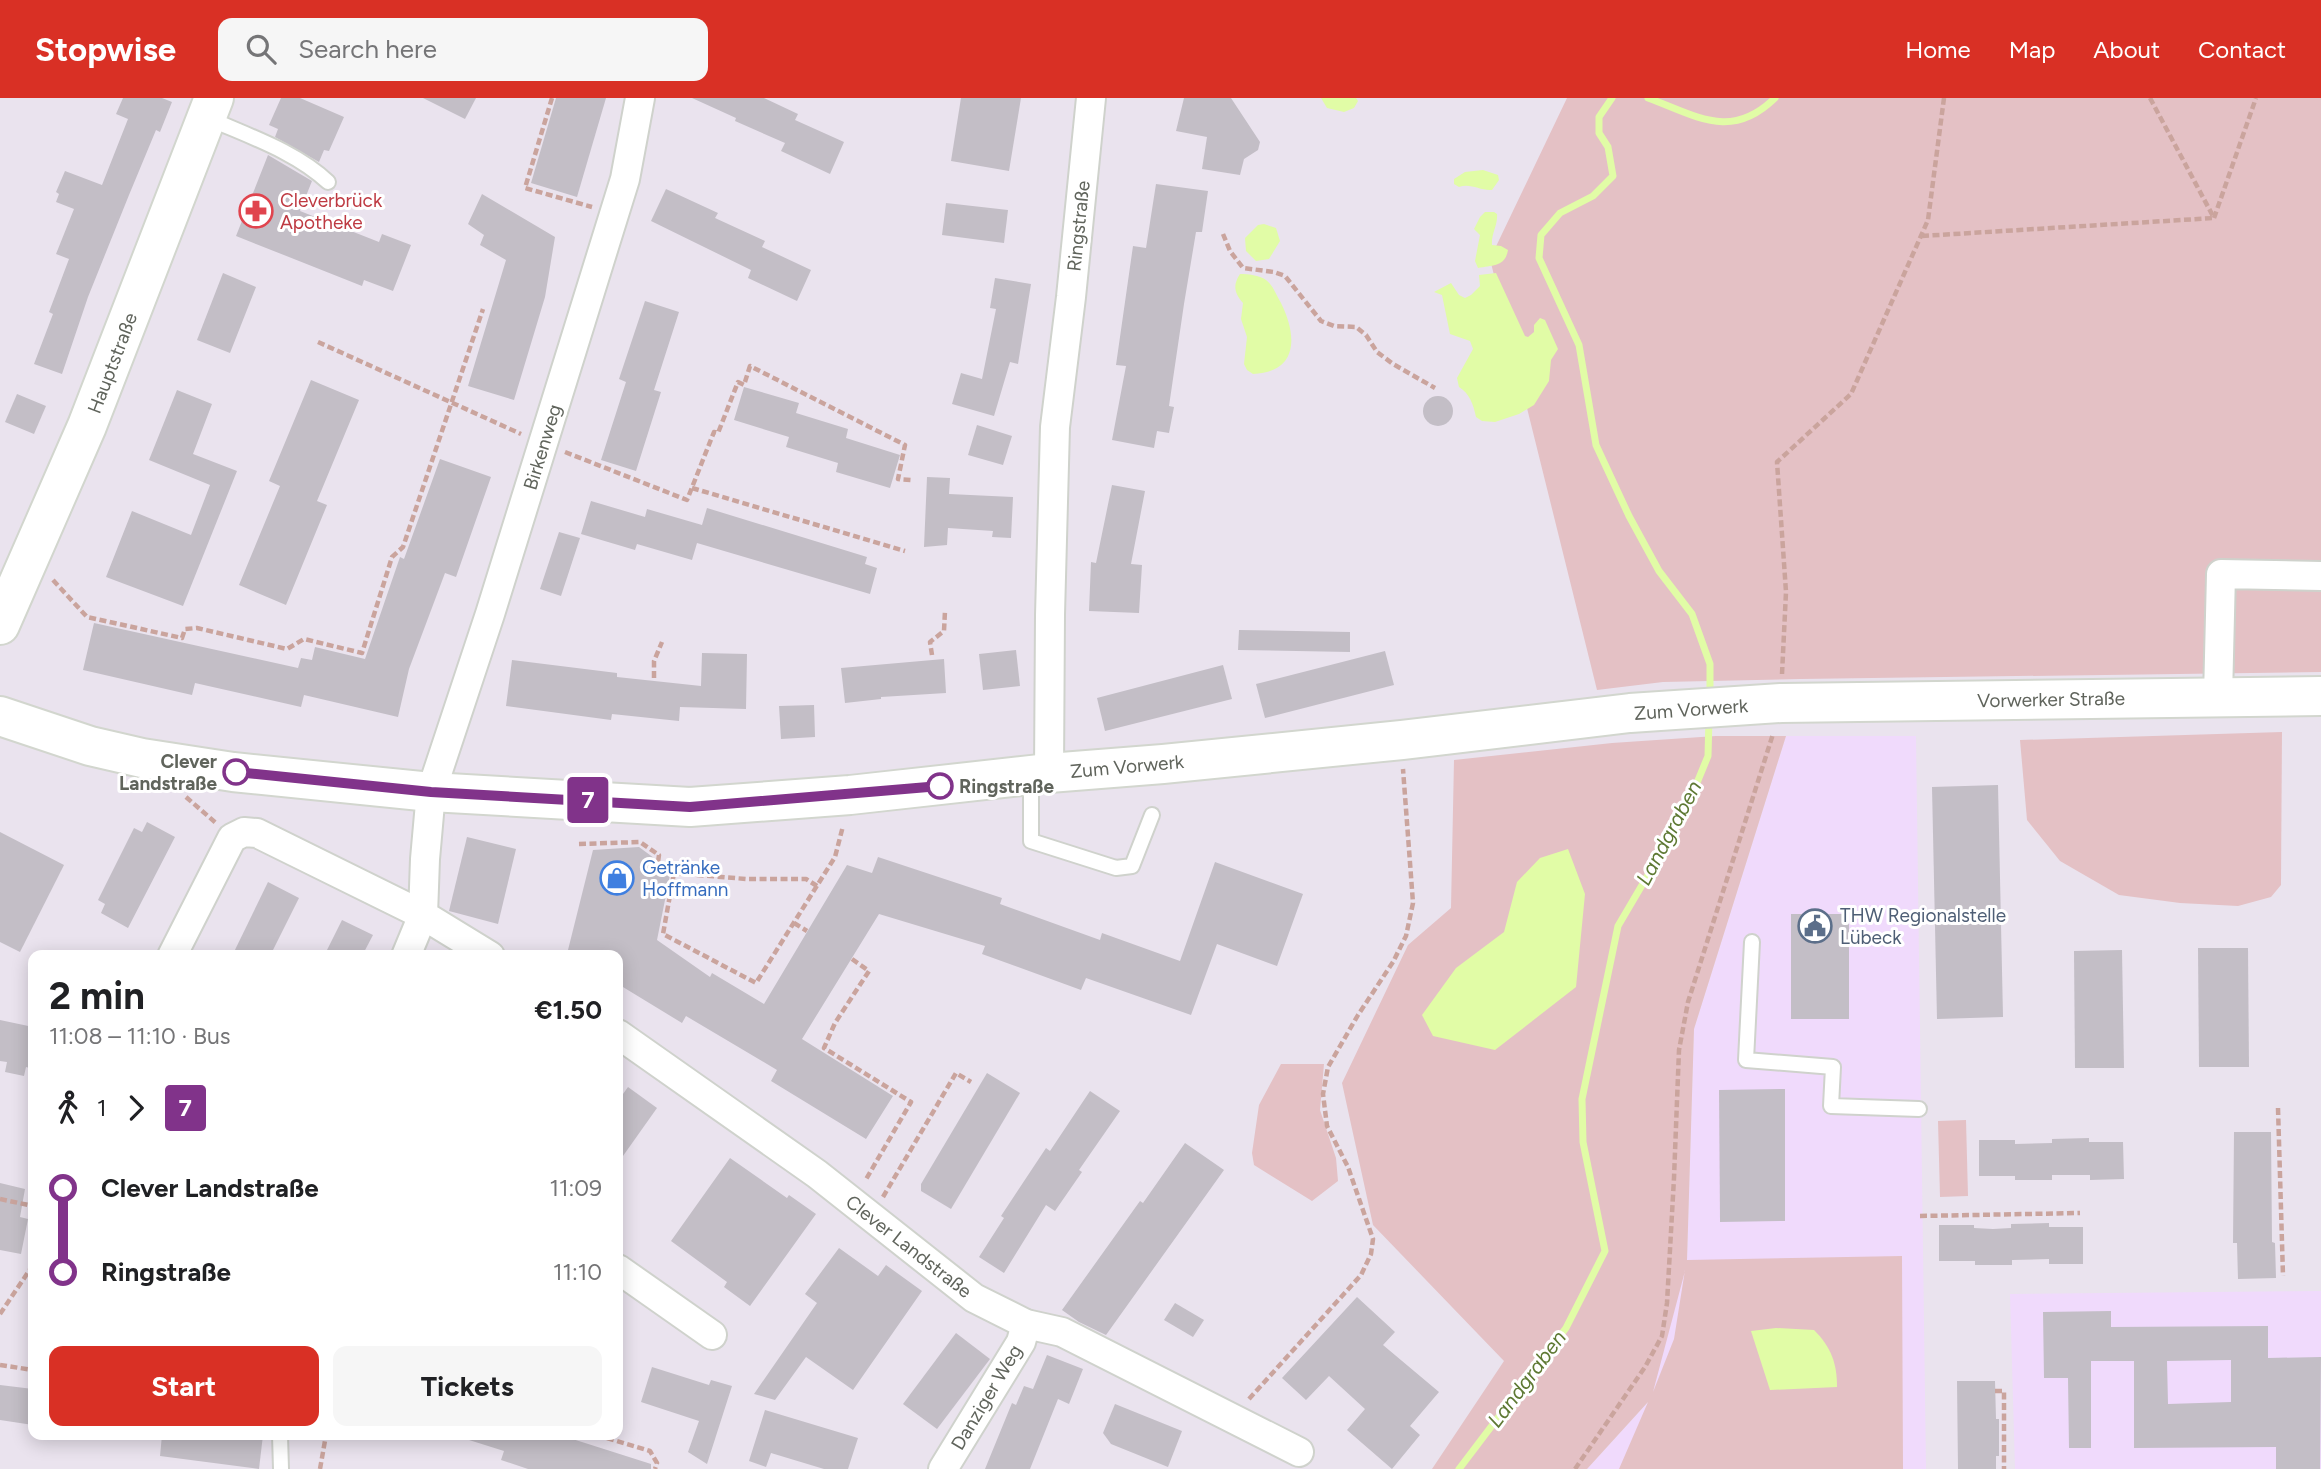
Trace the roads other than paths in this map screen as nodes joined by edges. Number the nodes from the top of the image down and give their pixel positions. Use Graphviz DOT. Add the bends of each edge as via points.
graph roads {
  1 [pos="640,98"];
  2 [pos="1091,98"];
  3 [pos="210,108"];
  4 [pos="328,182"];
  5 [pos="2321,576"];
  6 [pos="0,625"];
  7 [pos="2321,696"];
  8 [pos="2218,697"];
  9 [pos="1767,704"];
  10 [pos="0,716"];
  11 [pos="1040,774"];
  12 [pos="431,792"];
  13 [pos="1152,815"];
  14 [pos="424,915"];
  15 [pos="1752,942"];
  16 [pos="175,950"];
  17 [pos="409,950"];
  18 [pos="480,950"];
  19 [pos="623,1038"];
  20 [pos="1919,1109"];
  21 [pos="623,1273"];
  22 [pos="1026,1324"];
  23 [pos="712,1335"];
  24 [pos="280,1440"];
  25 [pos="1299,1452"];
  26 [pos="281,1469"];
  27 [pos="943,1469"];
  1 -- 12 [label="street, Birkenweg" via="625,179"];
  2 -- 11 [label="street, Ringstraße" via="1055,427"];
  3 -- 4 [label="lane" via="315,169"];
  3 -- 6 [label="street, Hauptstraße" via="87,426"];
  5 -- 8 [label="street" via="2221,575"];
  7 -- 8 [label="street, Vorwerker Straße"];
  8 -- 9 [label="street, Vorwerker Straße"];
  9 -- 11 [label="street, Zum Vorwerk" via="1630,713"];
  10 -- 12 [label="street" via="142,758"];
  11 -- 12 [label="street, Zum Vorwerk" via="690,807"];
  11 -- 13 [label="lane" via="1031,841 1116,868 1132,866"];
  12 -- 14 [label="street"];
  14 -- 16 [label="street" via="257,833 244,832 232,838"];
  14 -- 17 [label="street"];
  14 -- 18 [label="street"];
  15 -- 20 [label="lane" via="1746,1060 1833,1067 1831,1105"];
  19 -- 22 [label="street, Clever Landstraße" via="862,1208 974,1298"];
  21 -- 23 [label="street"];
  22 -- 25 [label="street, Clever Landstraße" via="1062,1332"];
  22 -- 27 [label="street, Danziger Weg" via="1021,1342"];
  24 -- 26 [label="lane"];
}
